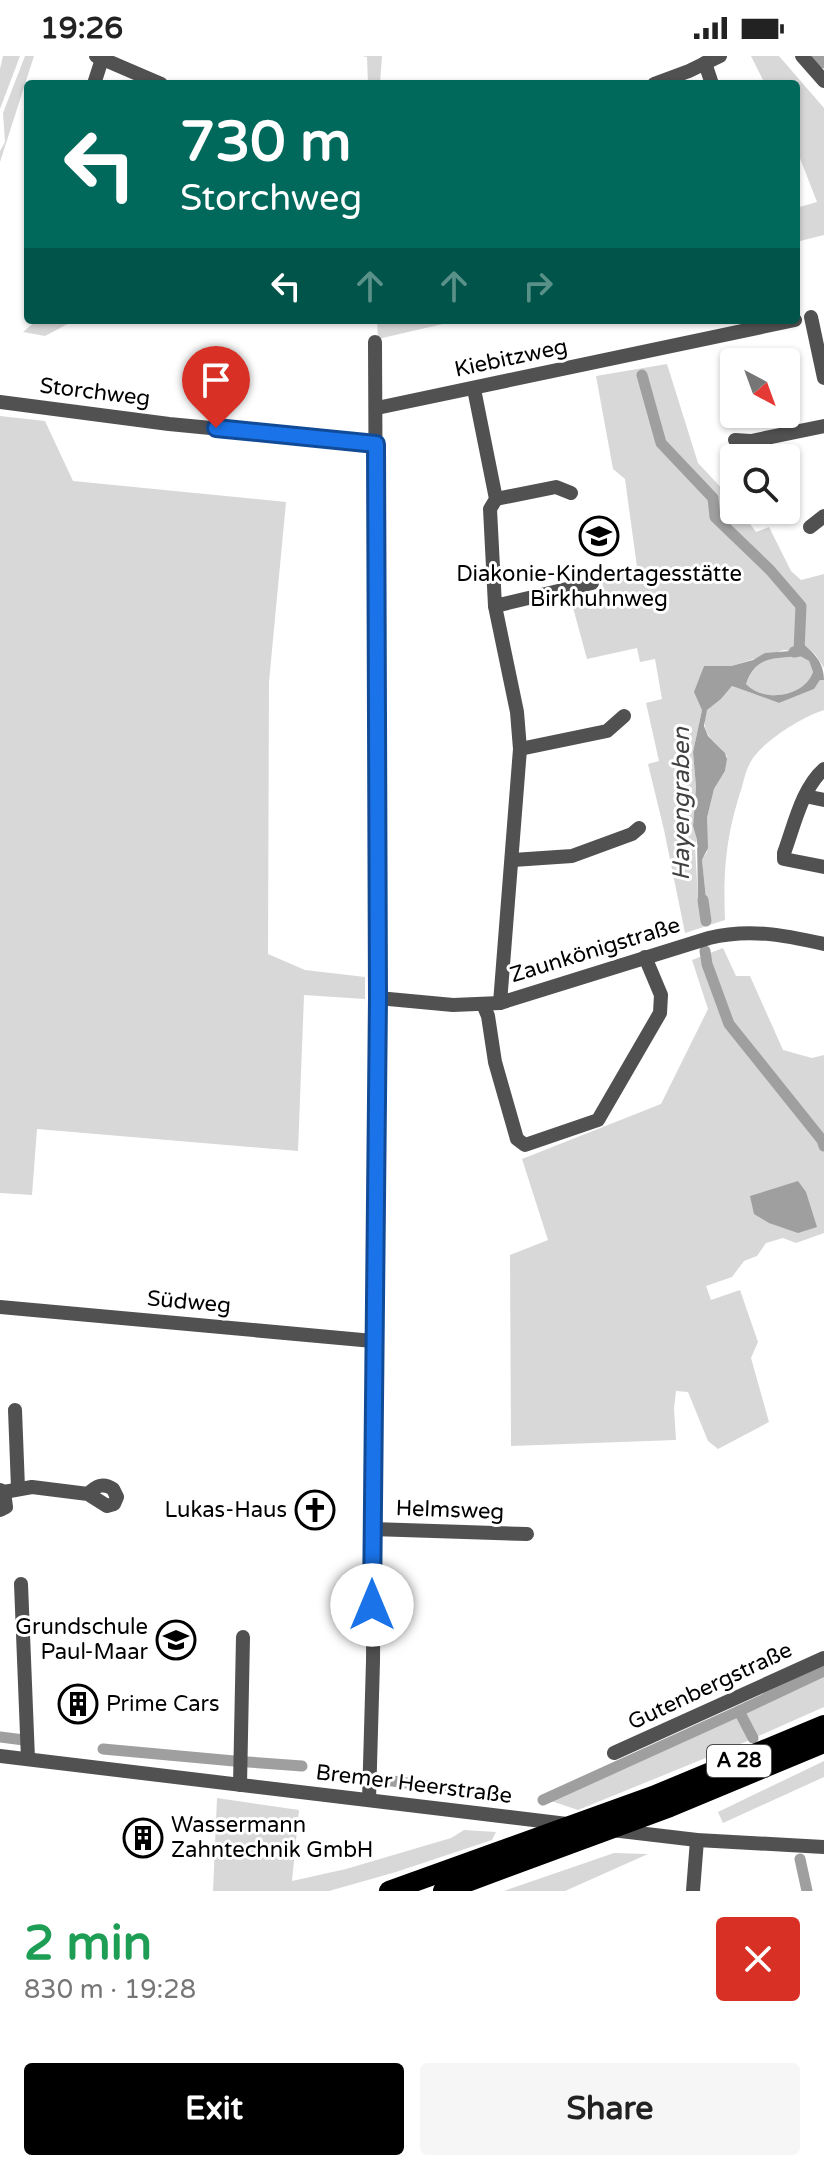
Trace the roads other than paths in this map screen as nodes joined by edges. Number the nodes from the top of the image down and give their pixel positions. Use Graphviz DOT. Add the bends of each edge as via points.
graph roads {
  1 [pos="720,56"];
  2 [pos="802,56"];
  3 [pos="99,57"];
  4 [pos="705,63"];
  5 [pos="95,80"];
  6 [pos="152,80"];
  7 [pos="664,80"];
  8 [pos="711,80"];
  9 [pos="824,81"];
  10 [pos="818,315"];
  11 [pos="777,324"];
  12 [pos="375,342"];
  13 [pos="824,378"];
  14 [pos="474,389"];
  15 [pos="0,402"];
  16 [pos="377,408"];
  17 [pos="824,426"];
  18 [pos="735,440"];
  19 [pos="376,444"];
  20 [pos="571,493"];
  21 [pos="496,499"];
  22 [pos="824,516"];
  23 [pos="810,527"];
  24 [pos="592,583"];
  25 [pos="495,606"];
  26 [pos="624,716"];
  27 [pos="520,749"];
  28 [pos="824,769"];
  29 [pos="805,796"];
  30 [pos="824,800"];
  31 [pos="639,828"];
  32 [pos="513,860"];
  33 [pos="824,867"];
  34 [pos="824,944"];
  35 [pos="645,957"];
  36 [pos="378,998"];
  37 [pos="500,1003"];
  38 [pos="483,1004"];
  39 [pos="0,1307"];
  40 [pos="373,1341"];
  41 [pos="15,1410"];
  42 [pos="7,1490"];
  43 [pos="88,1494"];
  44 [pos="0,1510"];
  45 [pos="372,1529"];
  46 [pos="527,1534"];
  47 [pos="21,1584"];
  48 [pos="243,1637"];
  49 [pos="824,1658"];
  50 [pos="824,1725"];
  51 [pos="824,1743"];
  52 [pos="614,1753"];
  53 [pos="0,1756"];
  54 [pos="28,1759"];
  55 [pos="240,1785"];
  56 [pos="369,1800"];
  57 [pos="662,1801"];
  58 [pos="697,1840"];
  59 [pos="824,1847"];
  60 [pos="389,1891"];
  61 [pos="443,1891"];
  62 [pos="693,1891"];
  1 -- 4 [label="street"];
  2 -- 9 [label="street"];
  3 -- 5 [label="street"];
  3 -- 6 [label="street"];
  4 -- 7 [label="street"];
  4 -- 8 [label="street"];
  10 -- 13 [label="street"];
  11 -- 14 [label="street, Kiebitzweg"];
  12 -- 16 [label="street, Helmsweg"];
  14 -- 16 [label="street, Kiebitzweg"];
  14 -- 21 [label="street"];
  15 -- 19 [label="street, Storchweg"];
  16 -- 19 [label="street, Helmsweg"];
  17 -- 18 [label="street"];
  19 -- 36 [label="street, Helmsweg"];
  20 -- 21 [label="street" via="556,487"];
  21 -- 25 [label="street" via="490,509"];
  22 -- 23 [label="street"];
  24 -- 25 [label="street"];
  25 -- 27 [label="street"];
  26 -- 27 [label="street" via="607,731"];
  27 -- 32 [label="street"];
  28 -- 29 [label="street"];
  29 -- 30 [label="street"];
  29 -- 33 [label="street" via="784,859"];
  31 -- 32 [label="street" via="572,856"];
  32 -- 37 [label="street"];
  34 -- 35 [label="street, Zaunkönigstraße" via="777,933 735,933"];
  35 -- 37 [label="street, Zaunkönigstraße"];
  35 -- 38 [label="street" via="661,995 660,1013 598,1120 525,1145 517,1139"];
  36 -- 38 [label="street, Zaunkönigstraße"];
  36 -- 40 [label="street, Helmsweg"];
  37 -- 38 [label="street, Zaunkönigstraße"];
  39 -- 40 [label="street, Südweg"];
  40 -- 45 [label="street, Helmsweg"];
  41 -- 42 [label="street"];
  42 -- 43 [label="street" via="32,1487"];
  42 -- 44 [label="street" via="6,1507"];
  45 -- 46 [label="street, Helmsweg"];
  45 -- 56 [label="street, Helmsweg"];
  47 -- 54 [label="street"];
  48 -- 55 [label="street"];
  49 -- 52 [label="street, Gutenbergstraße"];
  50 -- 57 [label="highway, A 28"];
  51 -- 57 [label="highway, A 28"];
  53 -- 54 [label="street, Bremer Heerstraße"];
  54 -- 55 [label="street, Bremer Heerstraße"];
  55 -- 56 [label="street, Bremer Heerstraße"];
  56 -- 58 [label="street, Bremer Heerstraße"];
  57 -- 60 [label="highway, A 28"];
  57 -- 61 [label="highway, A 28" via="560,1849"];
  58 -- 59 [label="street, Bremer Heerstraße"];
  58 -- 62 [label="street"];
}
